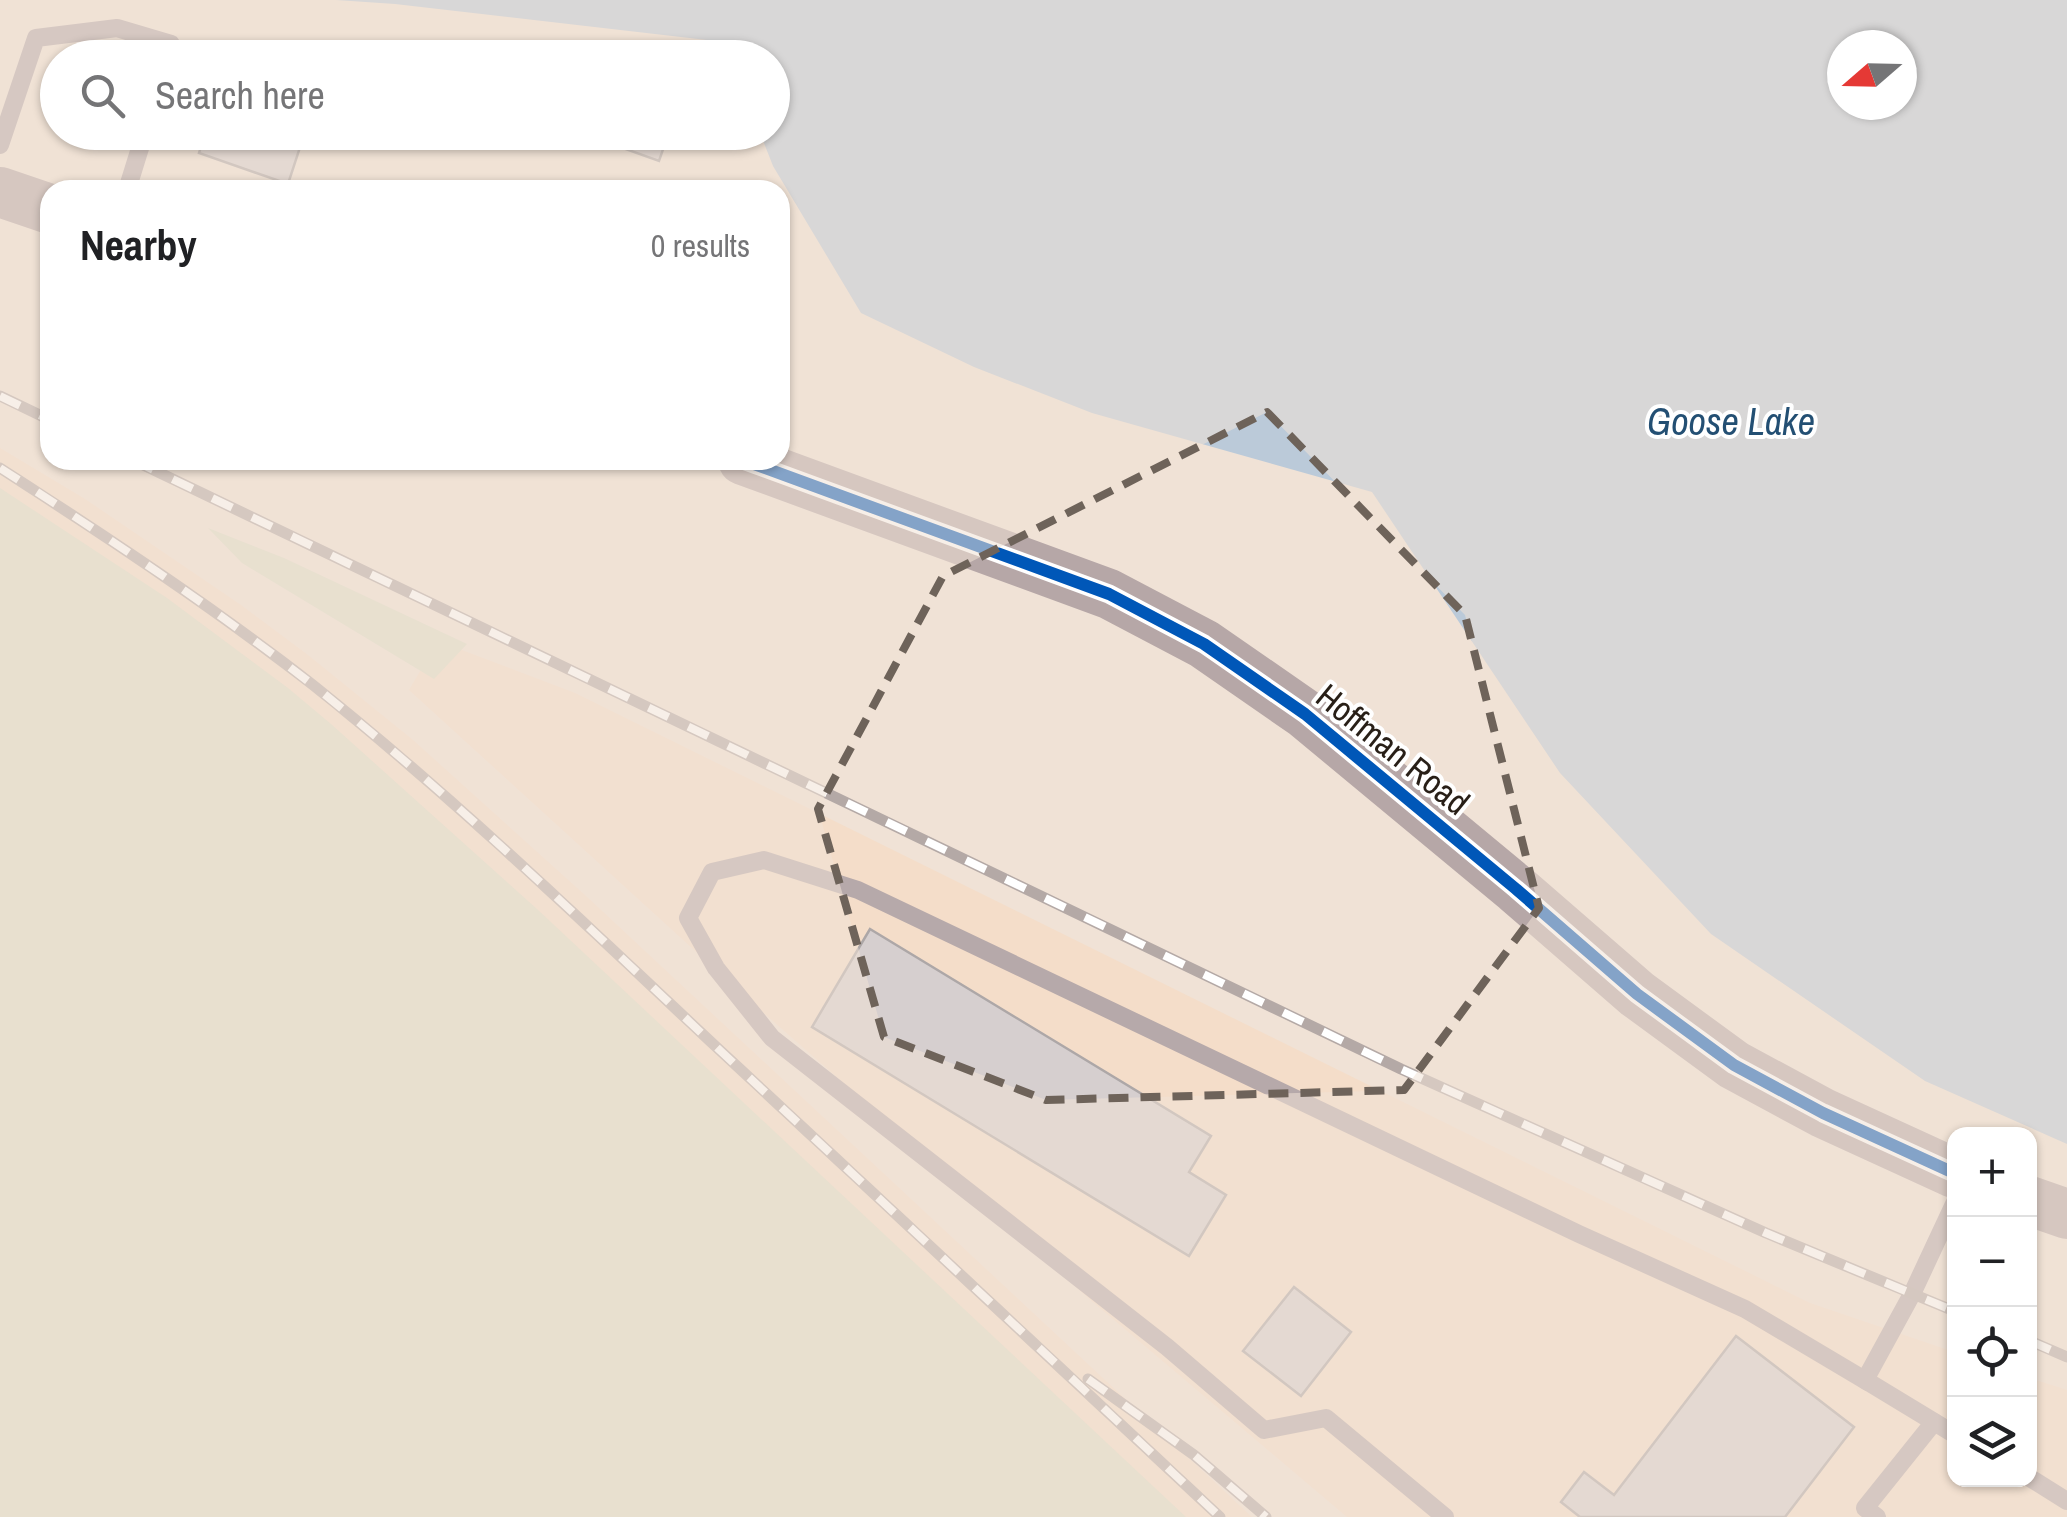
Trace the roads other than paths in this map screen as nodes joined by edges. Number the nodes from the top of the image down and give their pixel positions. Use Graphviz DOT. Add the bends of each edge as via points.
graph roads {
  1 [pos="158,40"];
  2 [pos="0,144"];
  3 [pos="139,150"];
  4 [pos="130,180"];
  5 [pos="0,192"];
  6 [pos="40,206"];
  7 [pos="771,470"];
  8 [pos="1947,1171"];
  9 [pos="2037,1203"];
  10 [pos="2067,1214"];
  11 [pos="1948,1217"];
  12 [pos="1868,1382"];
  13 [pos="1934,1422"];
  14 [pos="1947,1430"];
  15 [pos="2037,1482"];
  16 [pos="2067,1500"];
  17 [pos="1445,1517"];
  18 [pos="1877,1517"];
  1 -- 2 [label="lane" via="117,28 36,38"];
  3 -- 4 [label="lane"];
  5 -- 6 [label="street"];
  7 -- 8 [label="street, Hoffman Road" via="1109,594 1204,644 1305,714 1637,994 1734,1065"];
  9 -- 10 [label="street"];
  11 -- 12 [label="lane"];
  12 -- 13 [label="lane"];
  12 -- 17 [label="lane" via="1745,1309 858,890 764,860 712,872 688,918 716,968 772,1038 1167,1346 1264,1430 1326,1418"];
  13 -- 14 [label="lane"];
  13 -- 18 [label="lane" via="1865,1508"];
  15 -- 16 [label="lane"];
}
